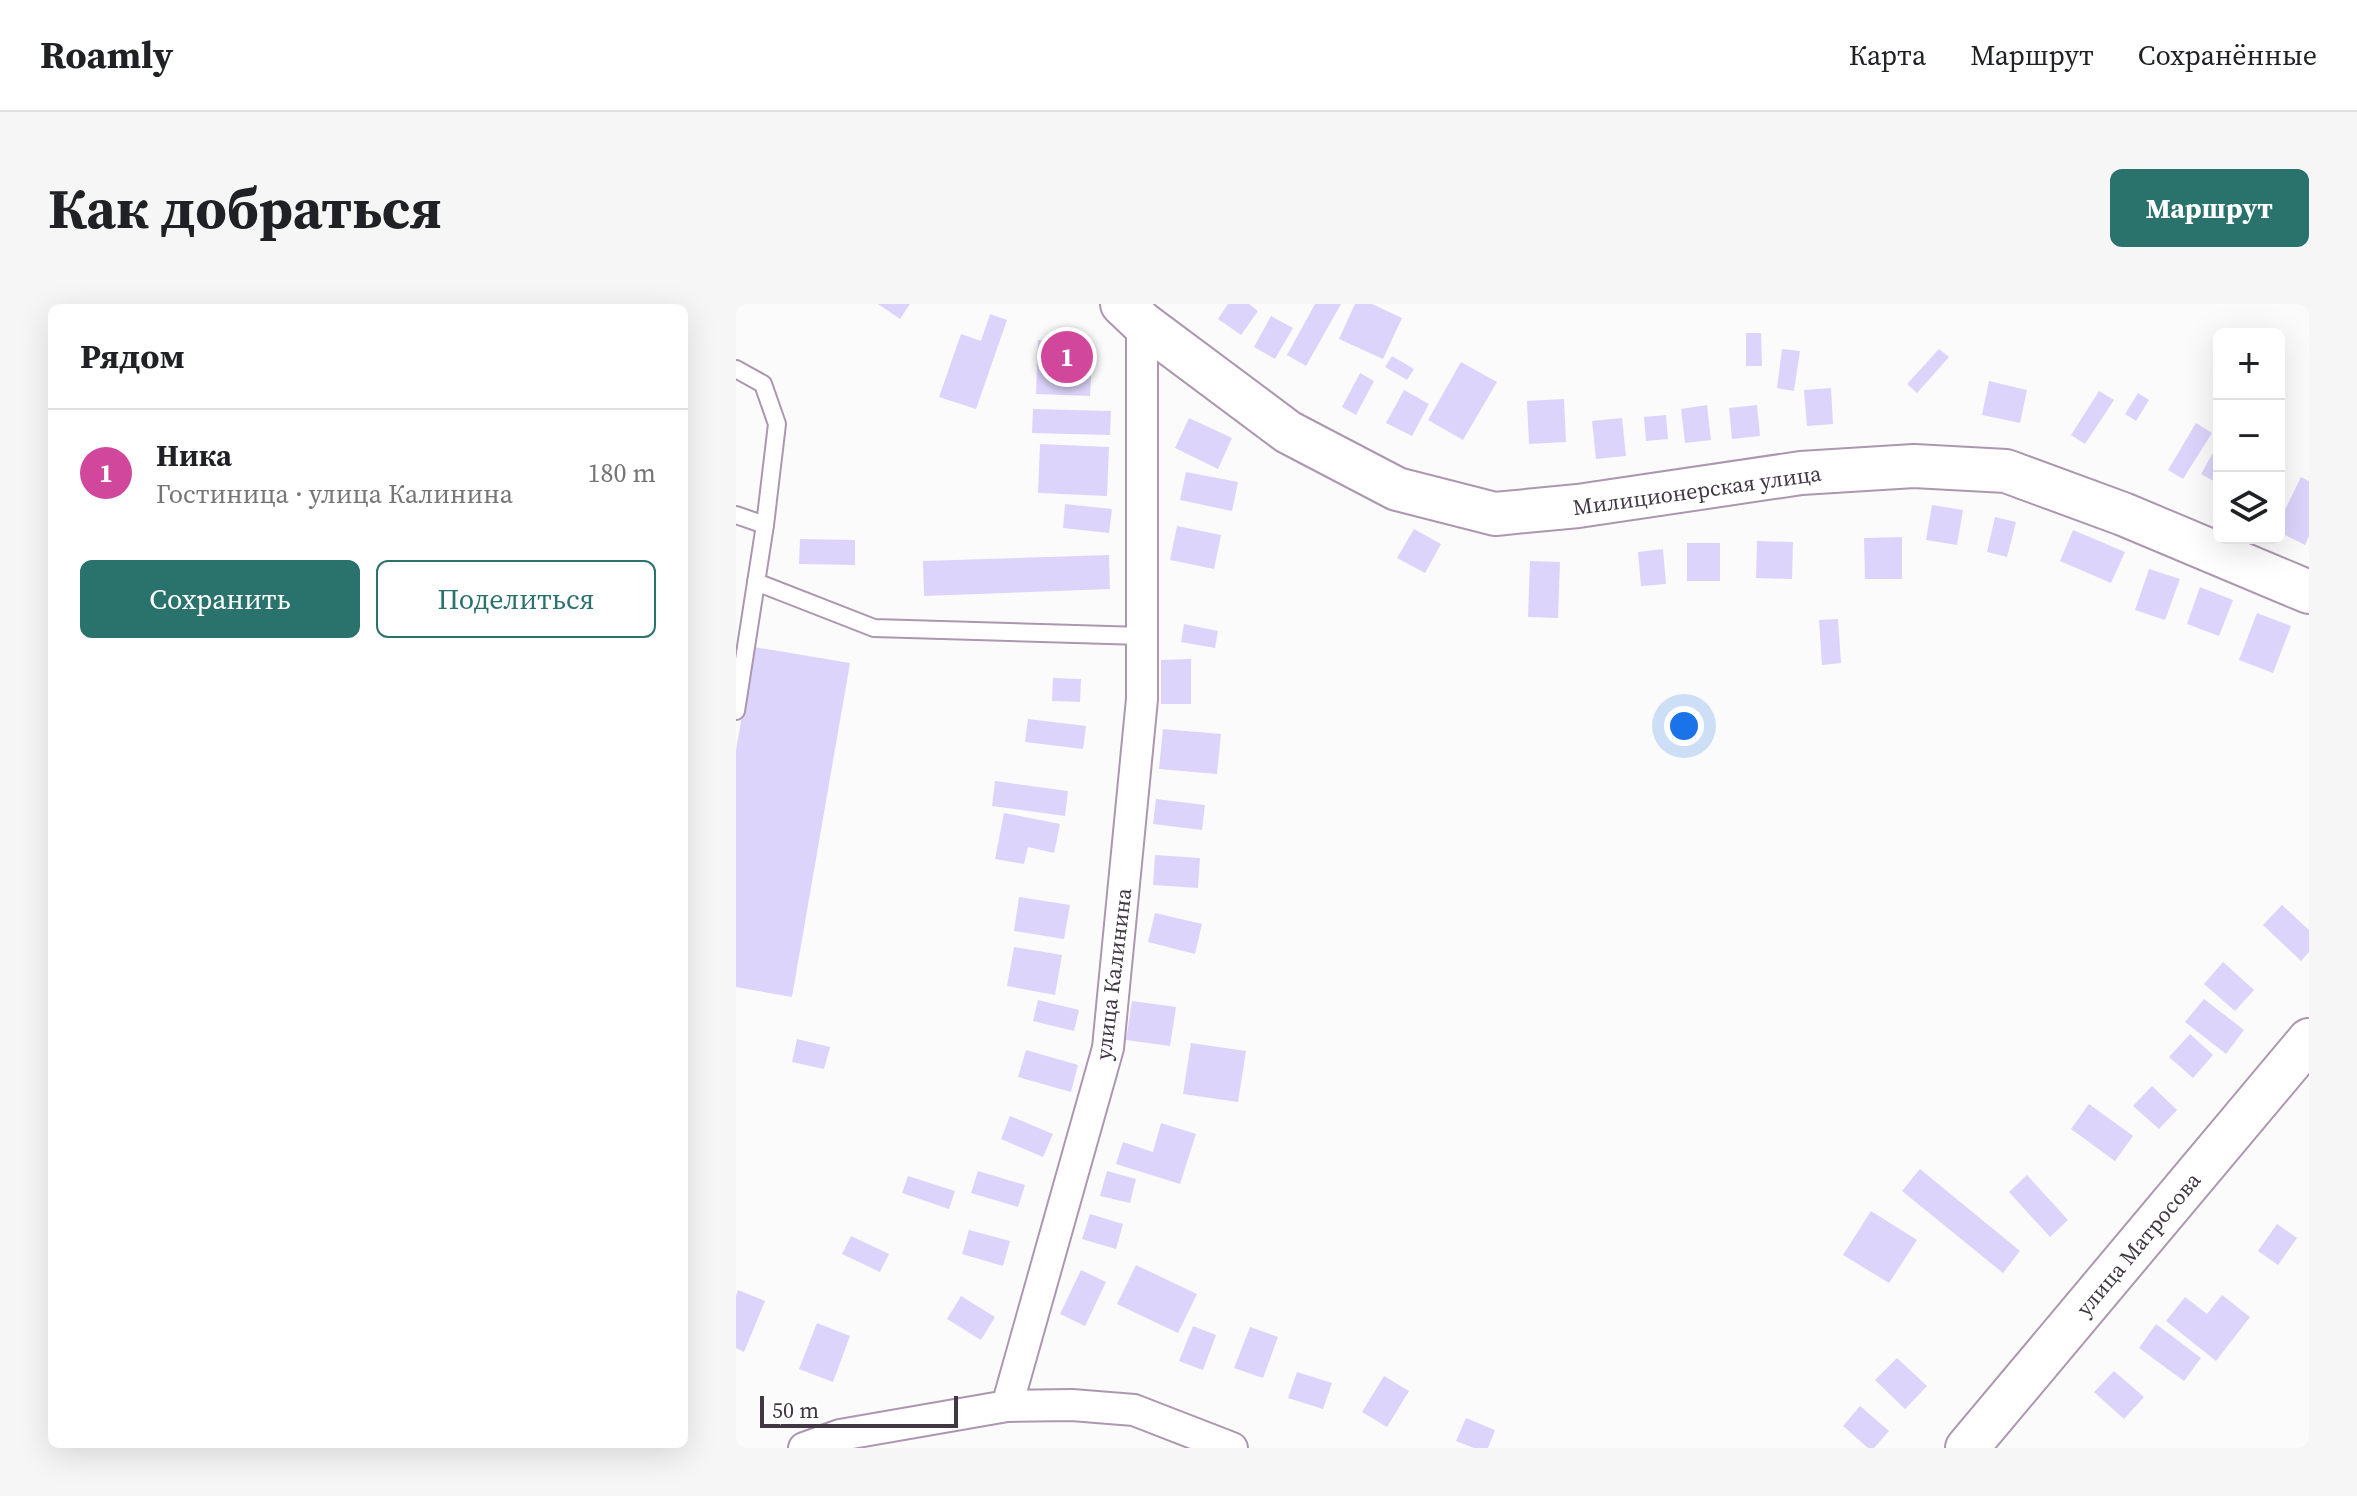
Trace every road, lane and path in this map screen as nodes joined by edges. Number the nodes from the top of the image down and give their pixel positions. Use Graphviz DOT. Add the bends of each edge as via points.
graph roads {
  1 [pos="1132,313"];
  2 [pos="736,369"];
  3 [pos="736,515"];
  4 [pos="765,525"];
  5 [pos="756,582"];
  6 [pos="2309,592"];
  7 [pos="1142,636"];
  8 [pos="736,711"];
  9 [pos="2309,1040"];
  10 [pos="1007,1406"];
  11 [pos="804,1448"];
  12 [pos="1232,1448"];
  13 [pos="1967,1448"];
  1 -- 6 [label="street, Милиционерская улица" via="1288,432 1397,489 1495,514 1801,473 1914,466 2006,471"];
  1 -- 7 [label="street, улица Калинина"];
  2 -- 4 [label="lane" via="763,384 777,424"];
  3 -- 4 [label="lane"];
  4 -- 5 [label="lane"];
  5 -- 7 [label="lane" via="874,628"];
  5 -- 8 [label="lane"];
  7 -- 10 [label="street, улица Калинина" via="1142,699 1108,1048"];
  9 -- 13 [label="street, улица Матросова"];
  10 -- 11 [label="street" via="840,1435"];
  10 -- 12 [label="street" via="1134,1410"];
}
